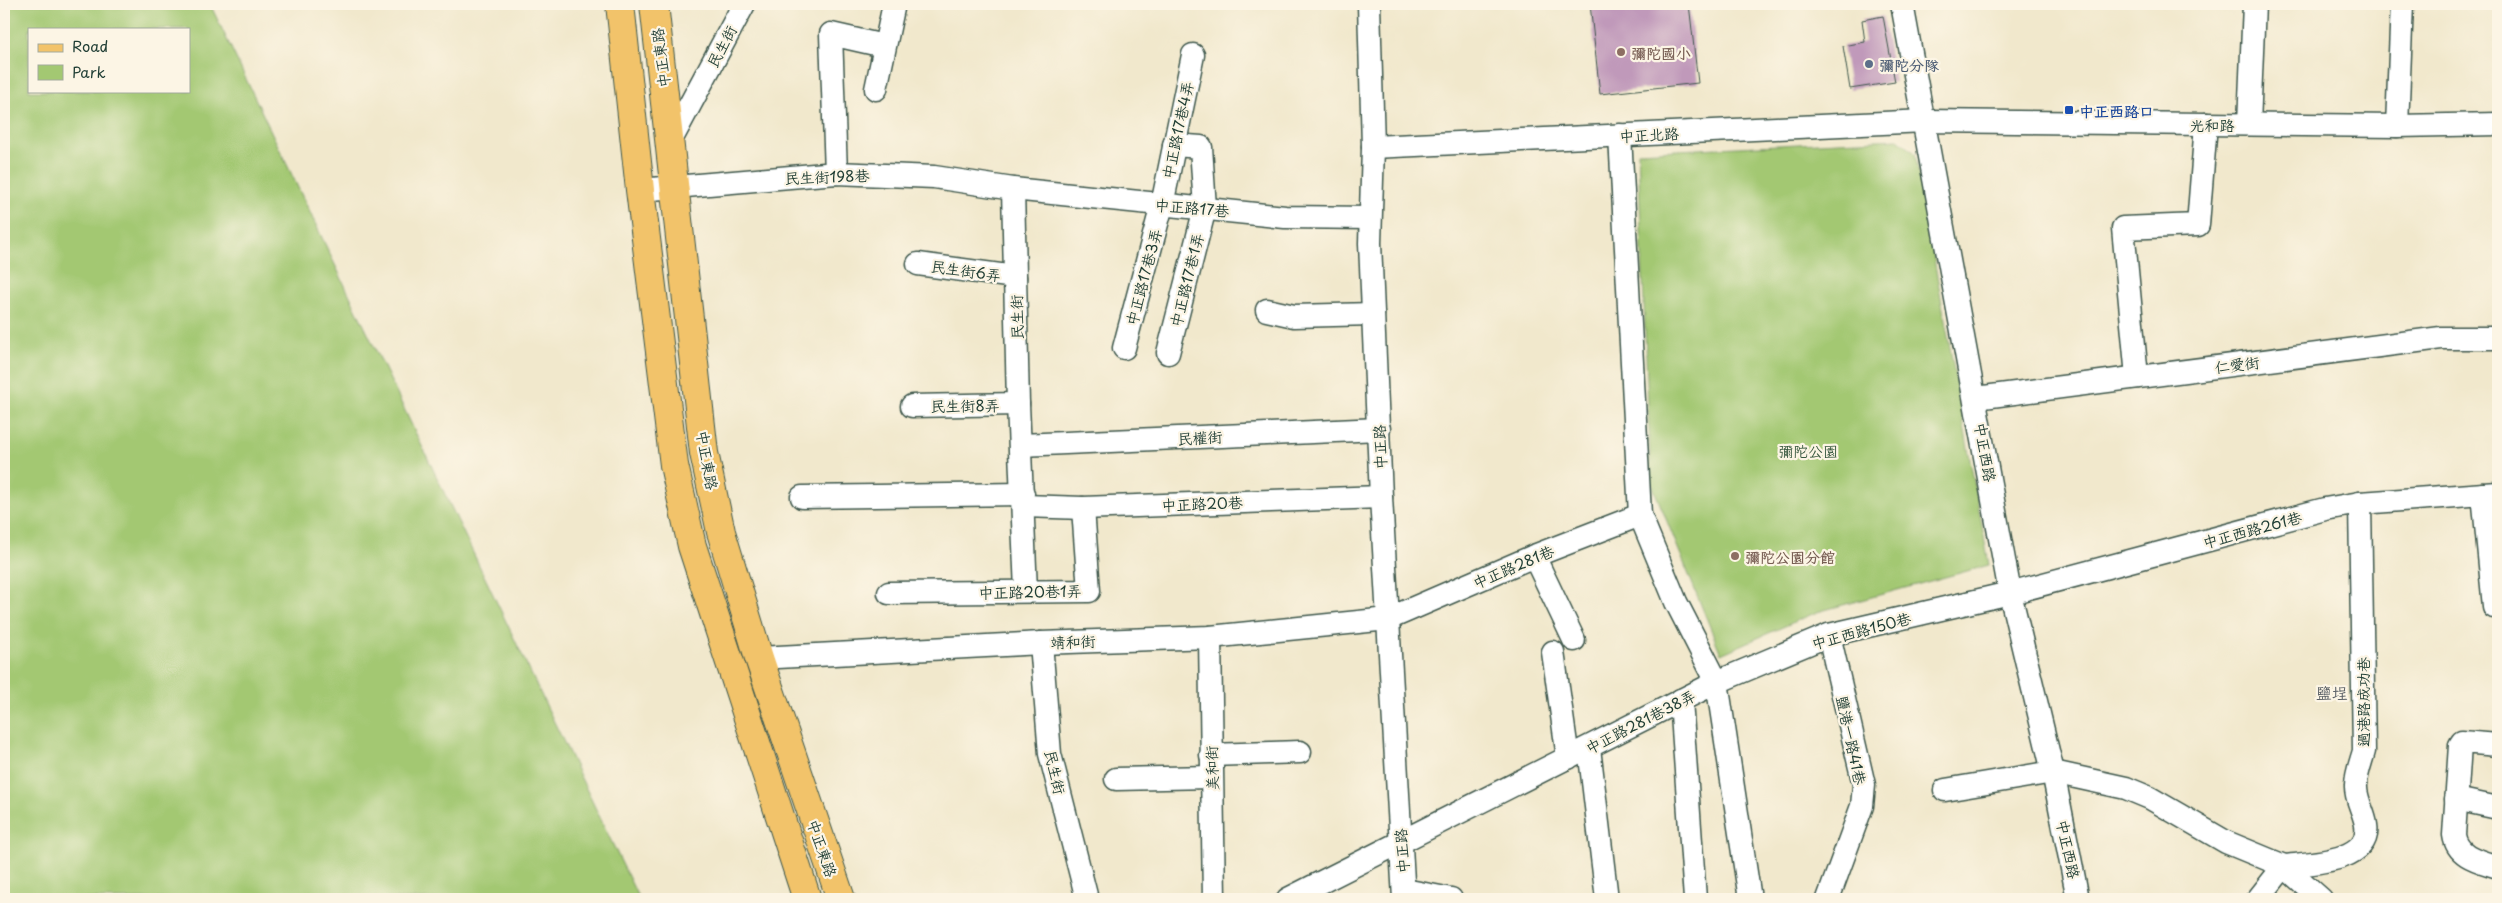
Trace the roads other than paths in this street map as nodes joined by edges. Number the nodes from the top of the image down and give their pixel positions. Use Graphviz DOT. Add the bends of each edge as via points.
graph roads {
  1 [pos="620,4"];
  2 [pos="654,4"];
  3 [pos="744,4"];
  4 [pos="894,4"];
  5 [pos="1369,4"];
  6 [pos="1902,4"];
  7 [pos="2254,4"];
  8 [pos="2402,4"];
  9 [pos="884,46"];
  10 [pos="1193,56"];
  11 [pos="876,89"];
  12 [pos="1925,121"];
  13 [pos="2206,124"];
  14 [pos="2249,124"];
  15 [pos="2498,124"];
  16 [pos="2396,126"];
  17 [pos="1620,135"];
  18 [pos="670,142"];
  19 [pos="1174,145"];
  20 [pos="1373,147"];
  21 [pos="836,174"];
  22 [pos="675,185"];
  23 [pos="1013,189"];
  24 [pos="640,190"];
  25 [pos="1162,205"];
  26 [pos="1204,208"];
  27 [pos="1370,218"];
  28 [pos="918,264"];
  29 [pos="1015,277"];
  30 [pos="1267,310"];
  31 [pos="1373,314"];
  32 [pos="2498,338"];
  33 [pos="1124,348"];
  34 [pos="1168,352"];
  35 [pos="2137,377"];
  36 [pos="1976,398"];
  37 [pos="1018,404"];
  38 [pos="912,406"];
  39 [pos="1379,429"];
  40 [pos="1021,445"];
  41 [pos="2490,494"];
  42 [pos="1381,497"];
  43 [pos="802,498"];
  44 [pos="1023,500"];
  45 [pos="2360,502"];
  46 [pos="1083,508"];
  47 [pos="1640,515"];
  48 [pos="1534,556"];
  49 [pos="1026,591"];
  50 [pos="2010,592"];
  51 [pos="889,593"];
  52 [pos="2494,607"];
  53 [pos="1388,618"];
  54 [pos="1829,635"];
  55 [pos="1210,637"];
  56 [pos="1574,640"];
  57 [pos="1041,642"];
  58 [pos="1553,652"];
  59 [pos="758,658"];
  60 [pos="1717,682"];
  61 [pos="1681,700"];
  62 [pos="2498,745"];
  63 [pos="1589,748"];
  64 [pos="1300,752"];
  65 [pos="1568,758"];
  66 [pos="1211,766"];
  67 [pos="2053,772"];
  68 [pos="1116,779"];
  69 [pos="1945,790"];
  70 [pos="2456,799"];
  71 [pos="2498,808"];
  72 [pos="1400,844"];
  73 [pos="2284,866"];
  74 [pos="2498,868"];
  75 [pos="1404,895"];
  76 [pos="2318,898"];
  77 [pos="807,899"];
  78 [pos="841,899"];
  79 [pos="1087,899"];
  80 [pos="1214,899"];
  81 [pos="1288,899"];
  82 [pos="1452,899"];
  83 [pos="1608,899"];
  84 [pos="1695,899"];
  85 [pos="1750,899"];
  86 [pos="1828,899"];
  87 [pos="2078,899"];
  88 [pos="2258,899"];
  1 -- 24 [label="main road, 中正東路"];
  2 -- 18 [label="main road, 中正東路"];
  3 -- 18 [label="street, 民生街"];
  4 -- 9 [label="street"];
  5 -- 20 [label="street, 中正路"];
  6 -- 12 [label="street, 中正西路"];
  7 -- 14 [label="street"];
  8 -- 16 [label="street"];
  9 -- 11 [label="street"];
  9 -- 21 [label="street" via="831,34"];
  10 -- 19 [label="street, 中正路17巷4弄"];
  12 -- 13 [label="street, 光和路"];
  12 -- 17 [label="street, 中正北路"];
  12 -- 36 [label="street, 中正西路"];
  13 -- 14 [label="street, 光和路"];
  13 -- 35 [label="street" via="2198,225 2123,228"];
  14 -- 16 [label="street, 光和路"];
  15 -- 16 [label="street, 光和路"];
  17 -- 20 [label="street, 中正北路"];
  17 -- 47 [label="street"];
  18 -- 22 [label="main road, 中正東路"];
  19 -- 25 [label="street, 中正路17巷4弄"];
  19 -- 26 [label="street, 中正路17巷1弄" via="1201,147"];
  20 -- 27 [label="street, 中正路"];
  21 -- 22 [label="street, 民生街198巷"];
  21 -- 23 [label="street, 民生街198巷" via="934,177"];
  22 -- 24 [label="street, 民生街198巷"];
  22 -- 59 [label="main road, 中正東路" via="704,453 722,532"];
  23 -- 25 [label="street, 中正路17巷"];
  23 -- 29 [label="street, 民生街"];
  24 -- 77 [label="main road, 中正東路" via="674,465 692,546"];
  25 -- 26 [label="street, 中正路17巷"];
  25 -- 33 [label="street, 中正路17巷3弄"];
  26 -- 27 [label="street, 中正路17巷" via="1285,217"];
  26 -- 34 [label="street, 中正路17巷1弄"];
  27 -- 31 [label="street, 中正路"];
  28 -- 29 [label="street, 民生街6弄"];
  29 -- 37 [label="street, 民生街"];
  30 -- 31 [label="street" via="1294,316"];
  31 -- 39 [label="street, 中正路"];
  32 -- 35 [label="street, 仁愛街" via="2441,338"];
  35 -- 36 [label="street, 仁愛街"];
  36 -- 50 [label="street, 中正西路"];
  37 -- 38 [label="street, 民生街8弄"];
  37 -- 40 [label="street, 民生街"];
  39 -- 40 [label="street, 民權街"];
  39 -- 42 [label="street, 中正路"];
  40 -- 44 [label="street"];
  41 -- 45 [label="street, 中正西路261巷"];
  41 -- 52 [label="street"];
  42 -- 46 [label="street, 中正路20巷"];
  42 -- 53 [label="street, 中正路"];
  43 -- 44 [label="street, 中正路20巷"];
  44 -- 46 [label="street, 中正路20巷"];
  44 -- 49 [label="street"];
  45 -- 50 [label="street, 中正西路261巷"];
  45 -- 73 [label="street, 過港路成功巷" via="2364,751 2356,784 2367,835 2362,845 2340,858"];
  46 -- 49 [label="street, 中正路20巷1弄" via="1088,590"];
  47 -- 48 [label="street, 中正路281巷"];
  47 -- 60 [label="street" via="1676,602"];
  48 -- 53 [label="street, 中正路281巷"];
  48 -- 56 [label="street"];
  49 -- 51 [label="street, 中正路20巷1弄"];
  50 -- 54 [label="street, 中正西路150巷"];
  50 -- 67 [label="street, 中正西路"];
  53 -- 55 [label="street, 靖和街"];
  53 -- 72 [label="street, 中正路"];
  54 -- 60 [label="street, 中正西路150巷"];
  54 -- 86 [label="street, 鹽港一路41巷" via="1864,785 1862,806"];
  55 -- 57 [label="street, 靖和街"];
  55 -- 66 [label="street, 美和街"];
  57 -- 59 [label="street, 靖和街"];
  57 -- 79 [label="street, 民生街" via="1050,754"];
  58 -- 65 [label="street"];
  59 -- 78 [label="main road, 中正東路"];
  60 -- 61 [label="street, 中正路281巷38弄"];
  60 -- 85 [label="street"];
  61 -- 63 [label="street, 中正路281巷38弄"];
  61 -- 84 [label="street"];
  62 -- 70 [label="street" via="2462,742"];
  63 -- 65 [label="street, 中正路281巷38弄"];
  63 -- 83 [label="street"];
  64 -- 66 [label="street"];
  65 -- 72 [label="street, 中正路281巷38弄"];
  66 -- 68 [label="street"];
  66 -- 80 [label="street, 美和街"];
  67 -- 69 [label="street"];
  67 -- 73 [label="street" via="2126,788 2150,798 2226,842"];
  67 -- 87 [label="street, 中正西路"];
  70 -- 71 [label="street"];
  70 -- 74 [label="street" via="2456,844 2467,856"];
  72 -- 75 [label="street, 中正路"];
  72 -- 81 [label="street, 中正路281巷38弄"];
  73 -- 76 [label="street"];
  73 -- 88 [label="street"];
  75 -- 82 [label="street"];
}
